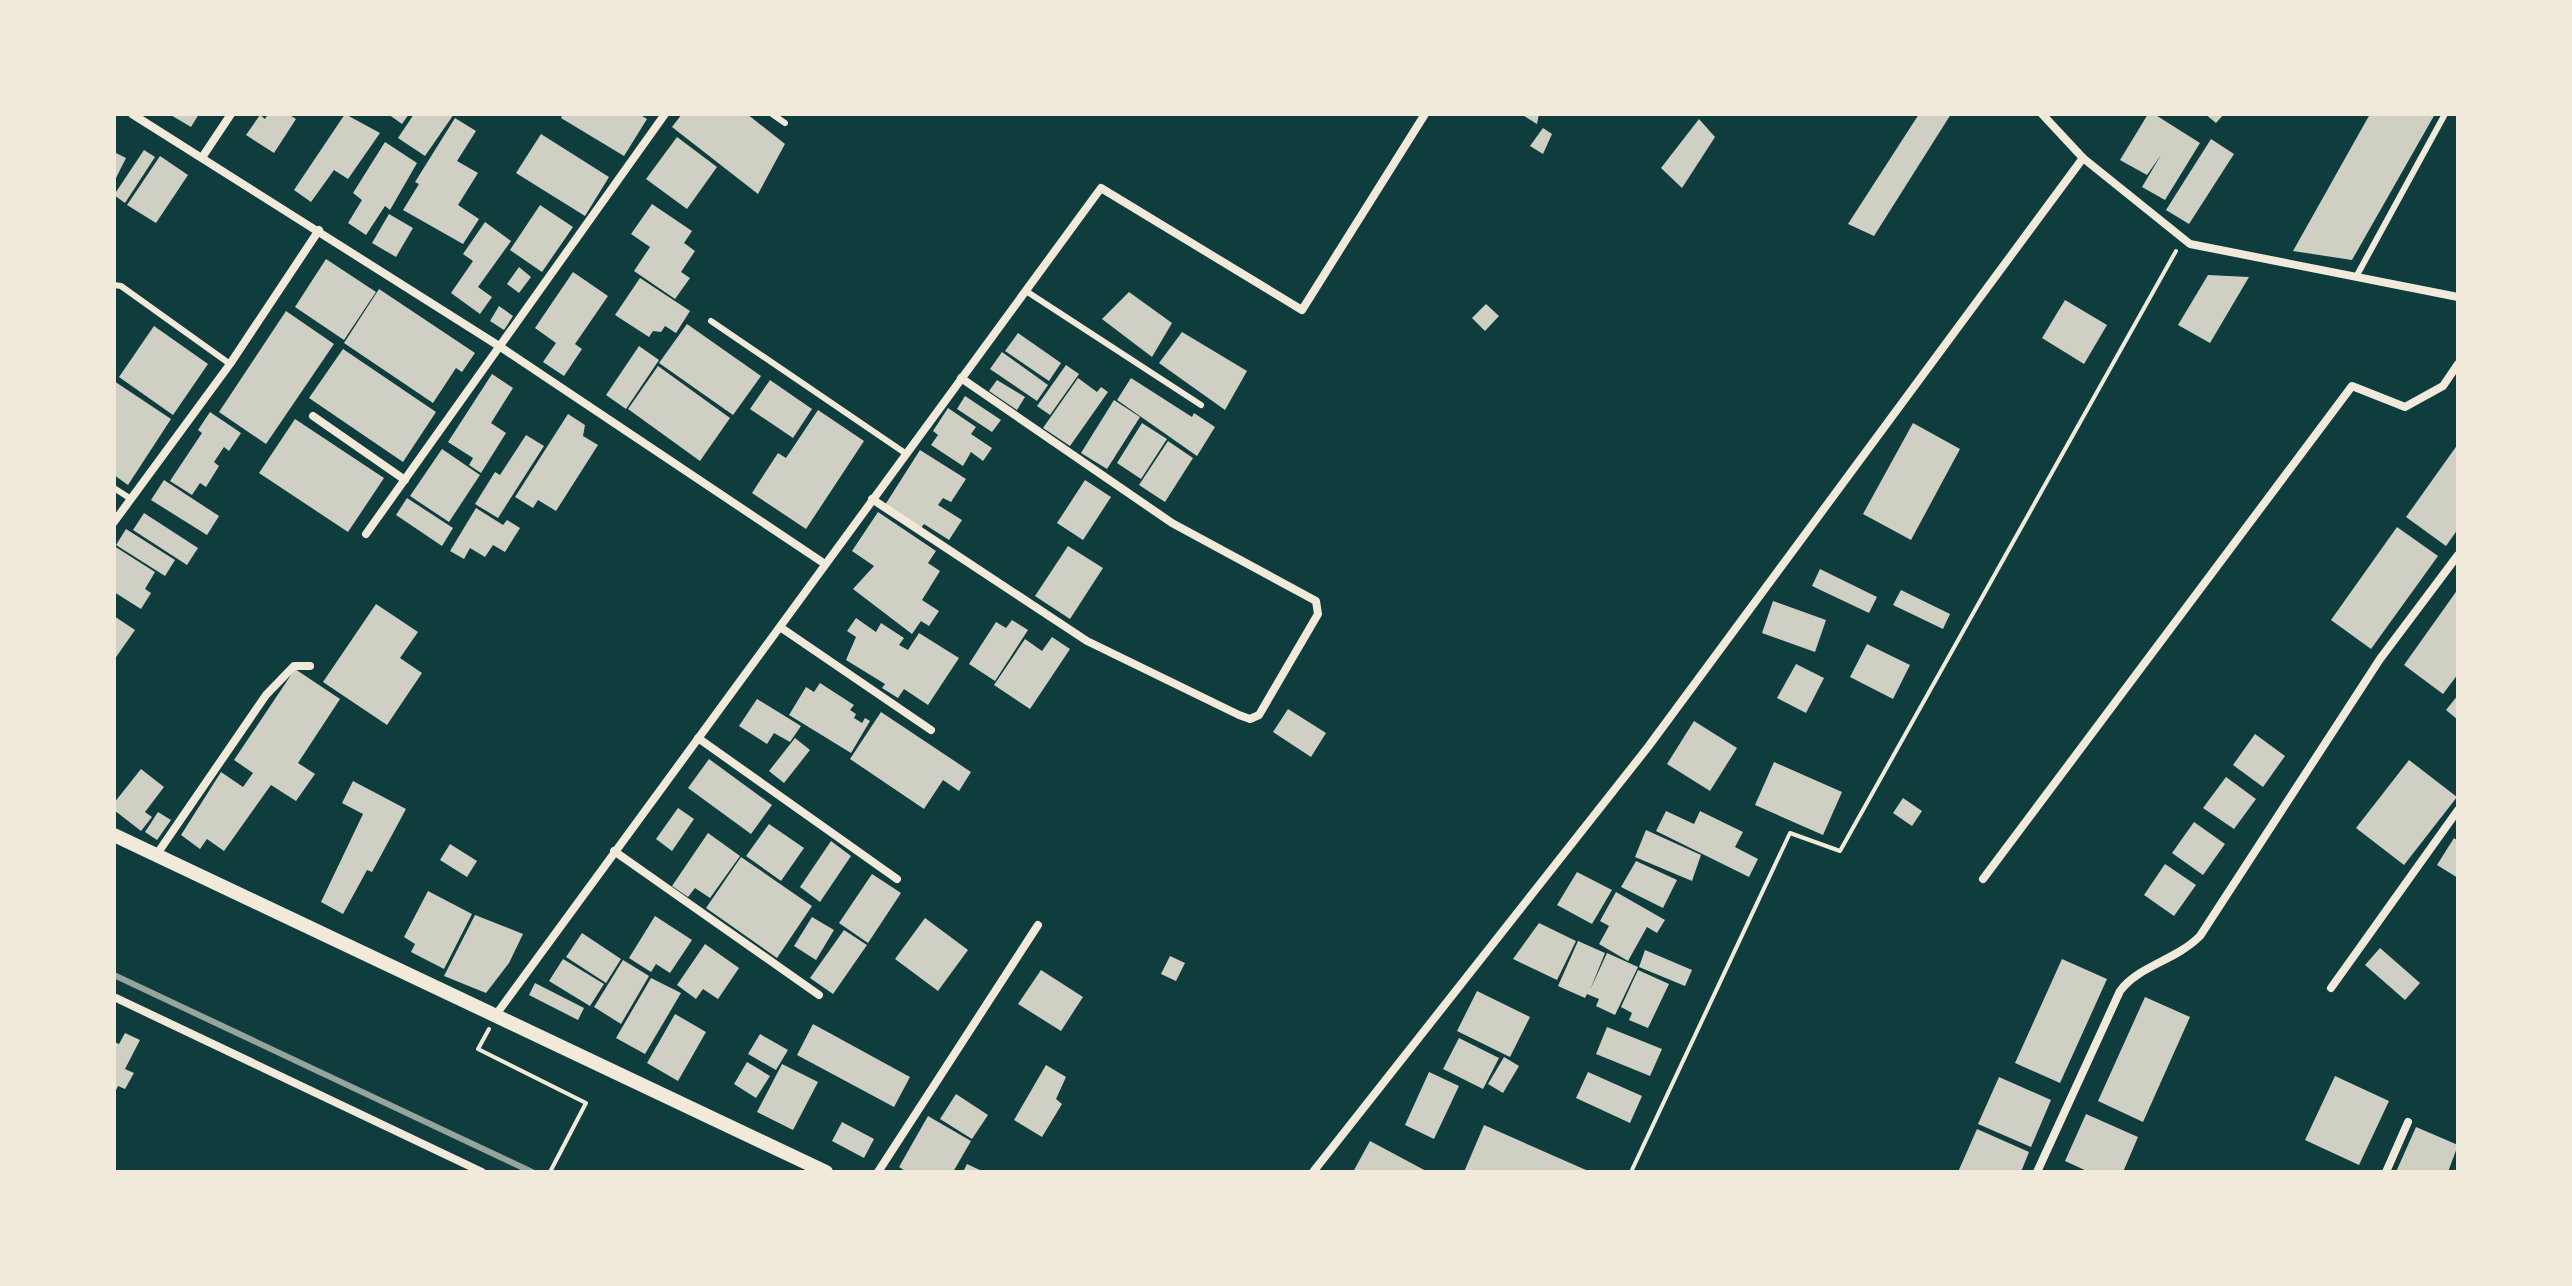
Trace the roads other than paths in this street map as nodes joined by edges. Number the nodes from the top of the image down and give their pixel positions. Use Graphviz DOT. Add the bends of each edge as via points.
graph roads {
  1 [pos="132,114"];
  2 [pos="231,114"];
  3 [pos="665,114"];
  4 [pos="772,114"];
  5 [pos="1425,114"];
  6 [pos="2042,114"];
  7 [pos="2445,114"];
  8 [pos="785,123"];
  9 [pos="203,156"];
  10 [pos="2083,158"];
  11 [pos="319,230"];
  12 [pos="2356,277"];
  13 [pos="114,285"];
  14 [pos="1026,291"];
  15 [pos="2458,297"];
  16 [pos="711,321"];
  17 [pos="499,346"];
  18 [pos="230,364"];
  19 [pos="2458,364"];
  20 [pos="961,378"];
  21 [pos="1201,405"];
  22 [pos="313,416"];
  23 [pos="905,453"];
  24 [pos="405,480"];
  25 [pos="114,488"];
  26 [pos="131,499"];
  27 [pos="872,499"];
  28 [pos="114,522"];
  29 [pos="366,534"];
  30 [pos="2458,555"];
  31 [pos="825,564"];
  32 [pos="780,627"];
  33 [pos="310,666"];
  34 [pos="931,730"];
  35 [pos="698,738"];
  36 [pos="2458,810"];
  37 [pos="114,835"];
  38 [pos="614,851"];
  39 [pos="157,854"];
  40 [pos="897,879"];
  41 [pos="1983,879"];
  42 [pos="1038,925"];
  43 [pos="2331,988"];
  44 [pos="819,995"];
  45 [pos="114,997"];
  46 [pos="495,1017"];
  47 [pos="2408,1122"];
  48 [pos="482,1172"];
  49 [pos="826,1172"];
  50 [pos="878,1172"];
  51 [pos="1313,1172"];
  52 [pos="2037,1172"];
  53 [pos="2386,1172"];
  1 -- 9 [label="street"];
  2 -- 9 [label="street"];
  3 -- 17 [label="street"];
  4 -- 8 [label="lane"];
  5 -- 14 [label="street" via="1302,310 1101,188"];
  6 -- 10 [label="street"];
  7 -- 12 [label="lane"];
  9 -- 11 [label="street"];
  10 -- 12 [label="street" via="2190,244"];
  10 -- 51 [label="street" via="1648,747"];
  11 -- 17 [label="street"];
  11 -- 18 [label="street"];
  12 -- 15 [label="street"];
  13 -- 18 [label="lane"];
  14 -- 20 [label="street"];
  14 -- 21 [label="lane"];
  16 -- 23 [label="lane"];
  17 -- 24 [label="street"];
  17 -- 31 [label="street"];
  18 -- 26 [label="street"];
  19 -- 41 [label="street" via="2443,386 2405,407 2352,386"];
  20 -- 23 [label="street"];
  20 -- 27 [label="street" via="1172,523 1316,601 1318,614 1259,715 1239,715 1087,641"];
  22 -- 24 [label="street"];
  23 -- 27 [label="street"];
  24 -- 29 [label="street"];
  25 -- 26 [label="lane"];
  26 -- 28 [label="street"];
  27 -- 31 [label="street"];
  30 -- 52 [label="street" via="2380,659 2200,936 2175,957 2131,978 2120,991"];
  31 -- 32 [label="street"];
  32 -- 34 [label="street"];
  32 -- 35 [label="street"];
  33 -- 39 [label="street" via="294,666 266,695"];
  35 -- 38 [label="street"];
  35 -- 40 [label="street"];
  36 -- 43 [label="street"];
  37 -- 39 [label="street"];
  38 -- 44 [label="street"];
  38 -- 46 [label="street"];
  39 -- 46 [label="street"];
  42 -- 50 [label="street"];
  45 -- 48 [label="street"];
  46 -- 49 [label="street"];
  47 -- 53 [label="street"];
}
